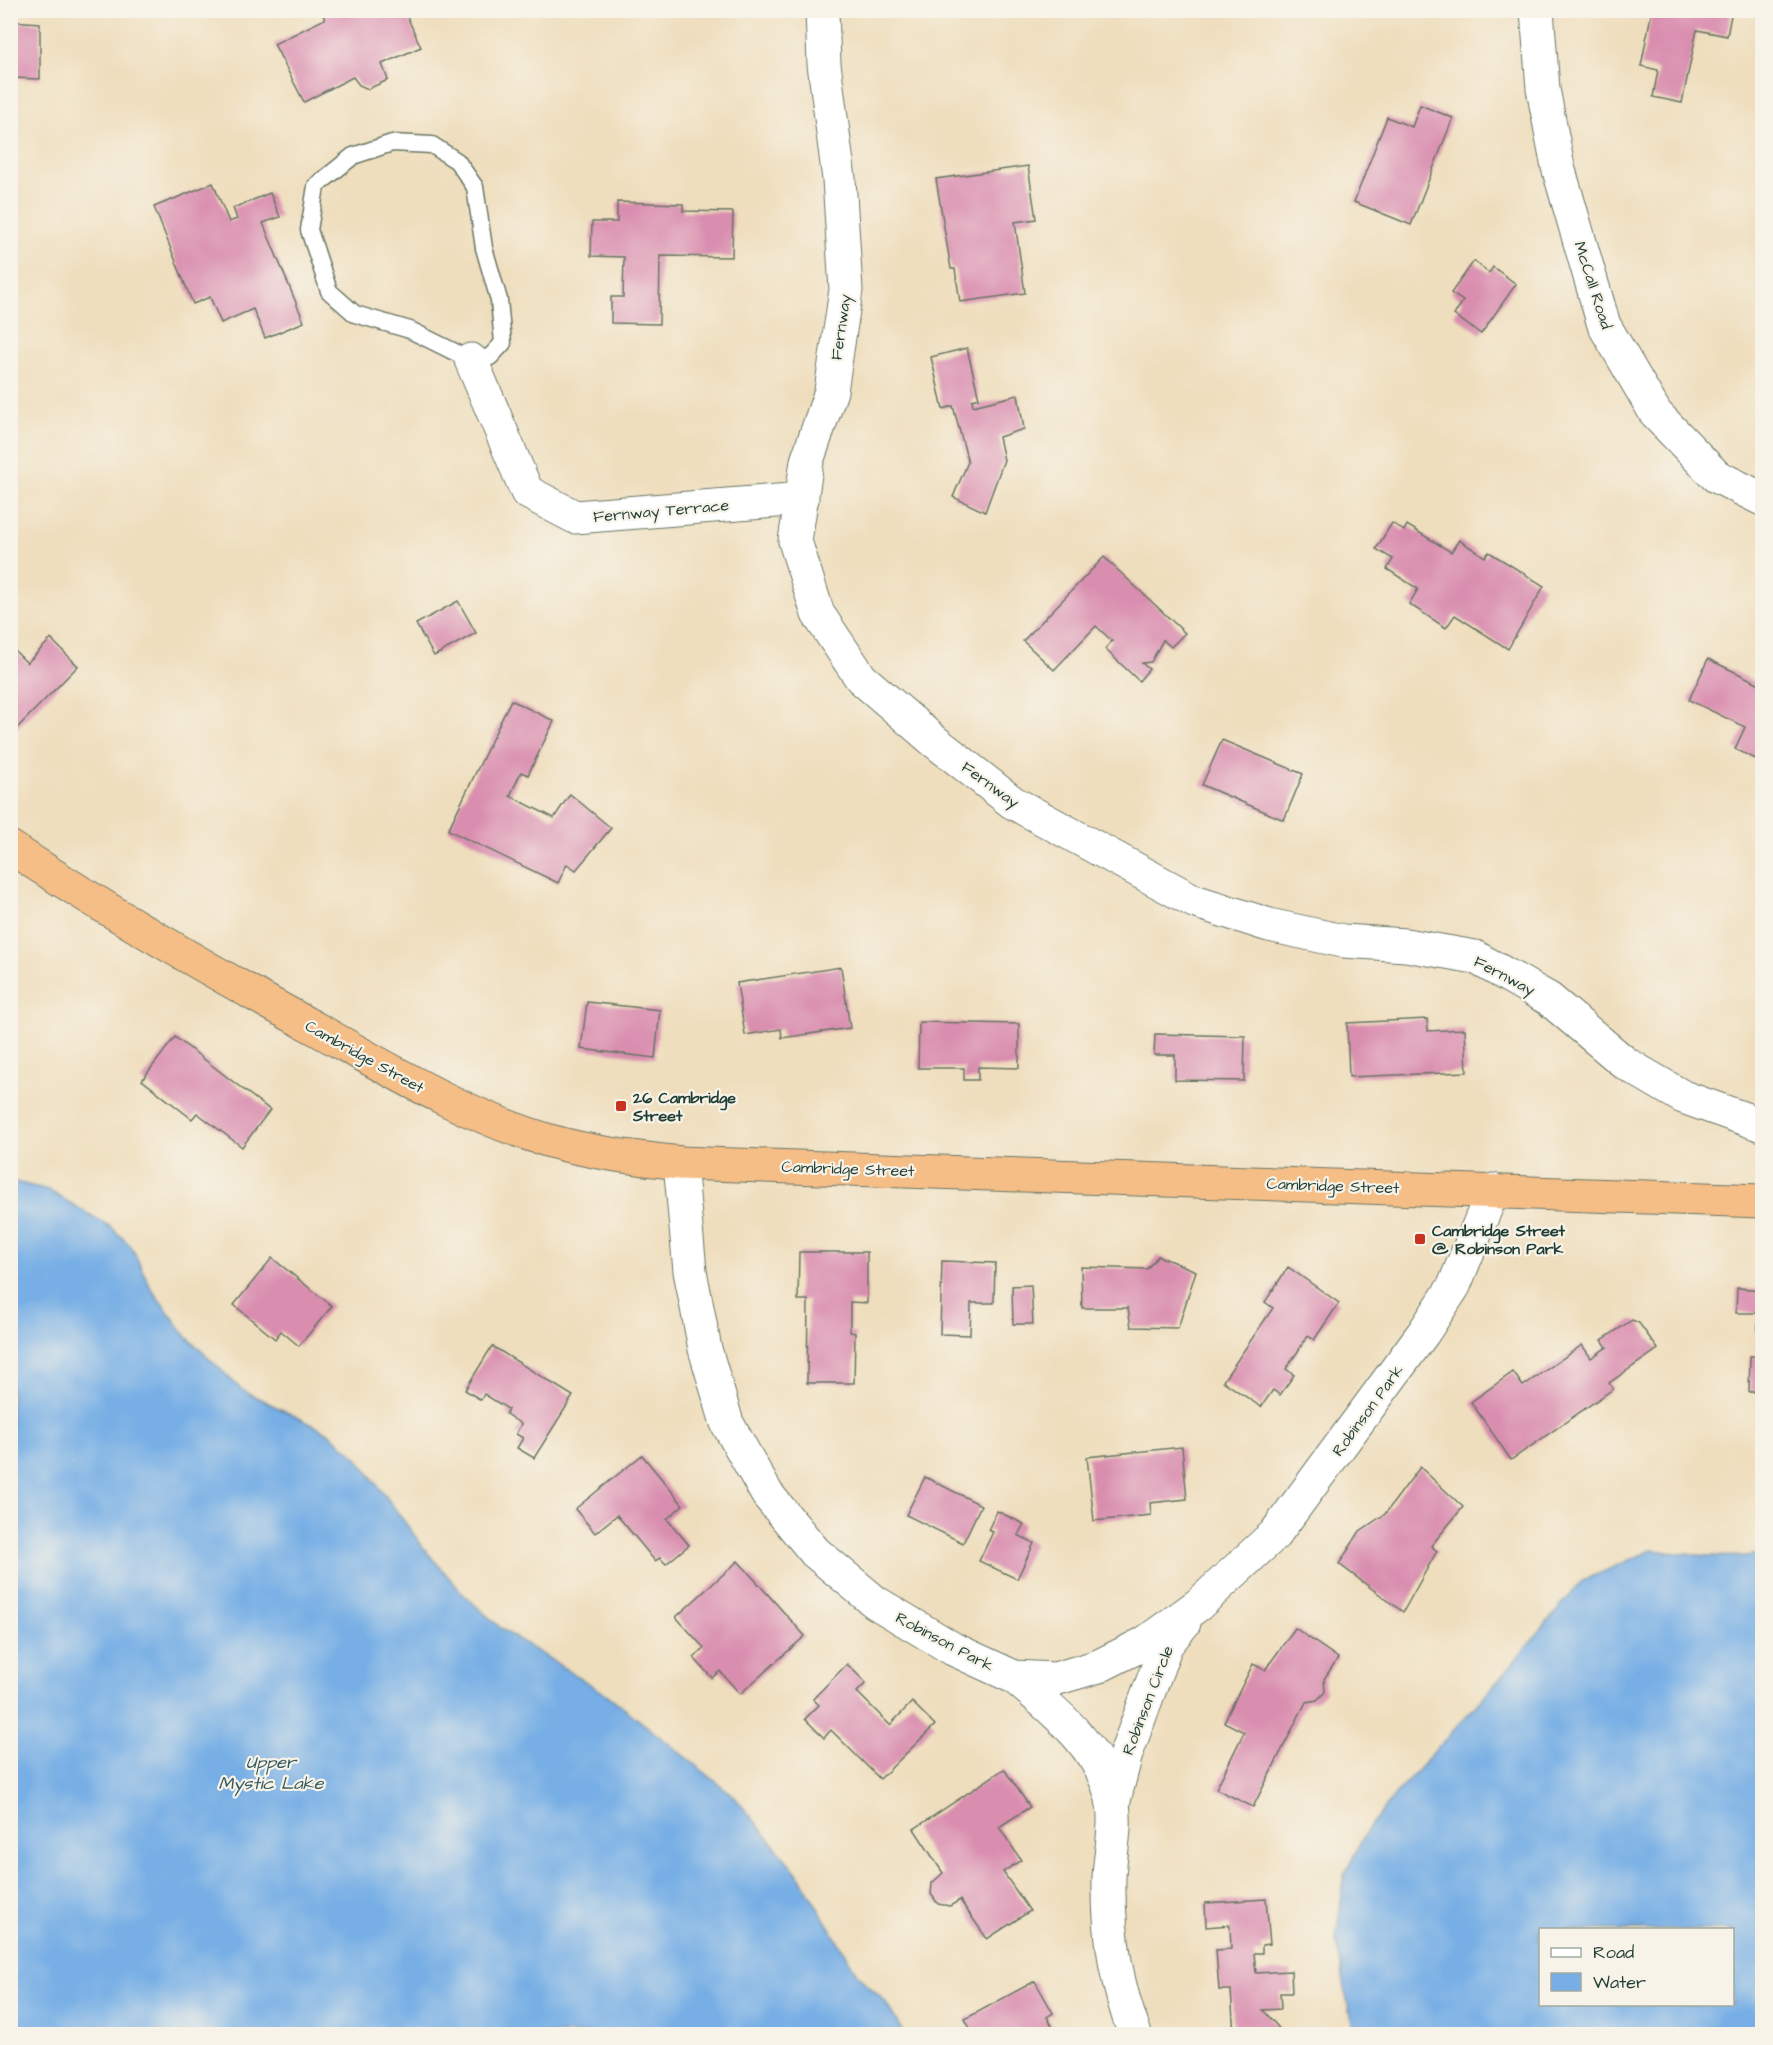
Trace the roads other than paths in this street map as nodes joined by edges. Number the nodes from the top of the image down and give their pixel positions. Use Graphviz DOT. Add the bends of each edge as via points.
graph roads {
  1 [pos="822,10"];
  2 [pos="1537,10"];
  3 [pos="471,360"];
  4 [pos="801,499"];
  5 [pos="1762,499"];
  6 [pos="10,847"];
  7 [pos="1762,1125"];
  8 [pos="680,1163"];
  9 [pos="1493,1190"];
  10 [pos="1762,1201"];
  11 [pos="1198,1605"];
  12 [pos="1014,1677"];
  13 [pos="1113,1804"];
  14 [pos="1135,2034"];
  1 -- 4 [label="street, Fernway" via="846,290 831,391 807,461"];
  2 -- 5 [label="street, McCall Road" via="1543,89 1558,167 1604,325 1656,414 1716,476"];
  3 -- 3 [label="lane" via="410,330 355,314 329,291 309,230 316,186 353,156 392,143 432,145 457,161 476,187 484,248 499,300 503,343 490,357"];
  3 -- 4 [label="street, Fernway Terrace" via="527,492 575,517"];
  4 -- 7 [label="street, Fernway" via="795,542 818,614 861,678 1012,802 1194,901 1269,925 1343,941 1407,945 1475,957 1549,999 1625,1063 1683,1096"];
  6 -- 8 [label="highway, Cambridge Street" via="247,991 427,1090 550,1140 616,1155"];
  8 -- 9 [label="highway, Cambridge Street"];
  8 -- 12 [label="street, Robinson Park" via="690,1271 705,1349 727,1423 767,1494 815,1552 874,1602 952,1649"];
  9 -- 10 [label="highway, Cambridge Street"];
  9 -- 11 [label="street, Robinson Park" via="1454,1286 1424,1332 1275,1534"];
  11 -- 12 [label="street, Robinson Park" via="1145,1643 1099,1666 1055,1679"];
  11 -- 13 [label="street, Robinson Circle" via="1166,1645 1126,1754"];
  12 -- 13 [label="street, Robinson Circle" via="1070,1724 1098,1767"];
  13 -- 14 [label="street, Robinson Circle" via="1109,1878 1112,1943"];
}
